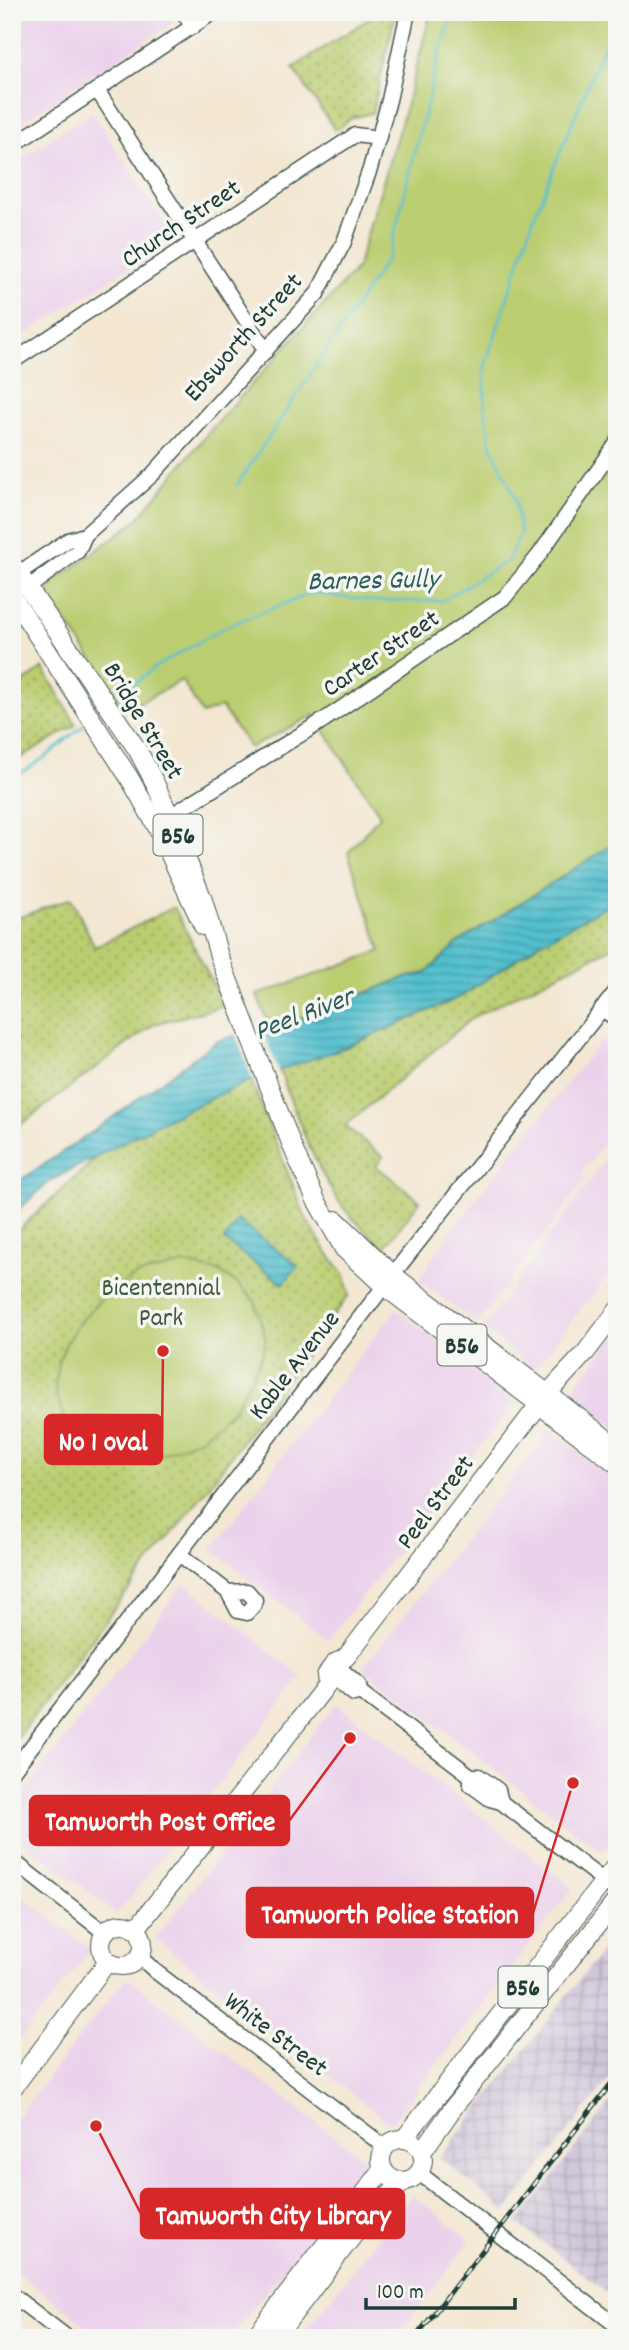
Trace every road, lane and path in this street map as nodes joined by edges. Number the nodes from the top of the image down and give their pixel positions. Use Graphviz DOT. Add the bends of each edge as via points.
graph roads {
  1 [pos="183,12"];
  2 [pos="214,12"];
  3 [pos="408,12"];
  4 [pos="193,27"];
  5 [pos="97,90"];
  6 [pos="379,138"];
  7 [pos="12,146"];
  8 [pos="196,241"];
  9 [pos="266,351"];
  10 [pos="12,362"];
  11 [pos="617,443"];
  12 [pos="18,575"];
  13 [pos="13,597"];
  14 [pos="163,821"];
  15 [pos="617,990"];
  16 [pos="602,1008"];
  17 [pos="617,1020"];
  18 [pos="388,1280"];
  19 [pos="617,1298"];
  20 [pos="617,1311"];
  21 [pos="564,1374"];
  22 [pos="544,1398"];
  23 [pos="617,1447"];
  24 [pos="617,1464"];
  25 [pos="179,1554"];
  26 [pos="228,1592"];
  27 [pos="338,1673"];
  28 [pos="12,1772"];
  29 [pos="12,1860"];
  30 [pos="617,1864"];
  31 [pos="610,1887"];
  32 [pos="617,1900"];
  33 [pos="136,1929"];
  34 [pos="105,1933"];
  35 [pos="139,1956"];
  36 [pos="108,1961"];
  37 [pos="12,2089"];
  38 [pos="404,2139"];
  39 [pos="385,2147"];
  40 [pos="422,2152"];
  41 [pos="383,2169"];
  42 [pos="412,2177"];
  43 [pos="12,2295"];
  44 [pos="52,2325"];
  45 [pos="617,2326"];
  46 [pos="42,2338"];
  47 [pos="68,2338"];
  48 [pos="254,2338"];
  49 [pos="275,2338"];
  1 -- 4 [label="street"];
  2 -- 4 [label="street"];
  3 -- 6 [label="street, Ebsworth Street"];
  4 -- 5 [label="street"];
  5 -- 7 [label="street"];
  5 -- 8 [label="street"];
  6 -- 8 [label="street, Church Street" via="355,135"];
  6 -- 9 [label="street, Ebsworth Street" via="351,223 326,279"];
  8 -- 9 [label="street"];
  8 -- 10 [label="street, Church Street"];
  9 -- 12 [label="street, Ebsworth Street" via="152,475 85,535 78,551"];
  11 -- 14 [label="street, Carter Street" via="505,597 324,720"];
  12 -- 13 [label="main road, Ebsworth Street"];
  12 -- 14 [label="main road, Bridge Street / B56" via="155,781"];
  13 -- 14 [label="main road, Bridge Street / B56"];
  14 -- 18 [label="main road, Bridge Street / B56" via="192,905 219,956 316,1200 344,1249"];
  15 -- 16 [label="street, Kable Avenue"];
  16 -- 17 [label="street"];
  16 -- 18 [label="street, Kable Avenue"];
  18 -- 22 [label="main road, B56"];
  18 -- 25 [label="street, Kable Avenue"];
  19 -- 21 [label="main road, Peel Street"];
  20 -- 21 [label="main road, Peel Street"];
  21 -- 22 [label="main road, Peel Street"];
  22 -- 23 [label="main road, B56"];
  22 -- 24 [label="main road, B56"];
  22 -- 27 [label="main road, Peel Street"];
  25 -- 26 [label="street"];
  25 -- 28 [label="street, Kable Avenue"];
  27 -- 31 [label="street" via="354,1694 360,1692 471,1776 471,1785 501,1802"];
  27 -- 33 [label="main road, Peel Street"];
  29 -- 34 [label="street"];
  30 -- 31 [label="main road, B56"];
  31 -- 38 [label="main road, B56"];
  32 -- 40 [label="main road, B56"];
  33 -- 34 [label="main road" via="118,1925"];
  33 -- 35 [label="main road" via="142,1942"];
  34 -- 36 [label="main road" via="102,1948"];
  35 -- 36 [label="main road" via="122,1966"];
  35 -- 39 [label="street, White Street"];
  36 -- 37 [label="main road"];
  38 -- 39 [label="main road, B56"];
  38 -- 40 [label="main road"];
  39 -- 41 [label="main road"];
  40 -- 42 [label="main road, B56" via="423,2159"];
  41 -- 42 [label="main road" via="392,2179"];
  41 -- 48 [label="main road"];
  42 -- 45 [label="street"];
  42 -- 49 [label="main road" via="365,2220"];
  43 -- 44 [label="street"];
  44 -- 46 [label="street"];
  44 -- 47 [label="street"];
}
